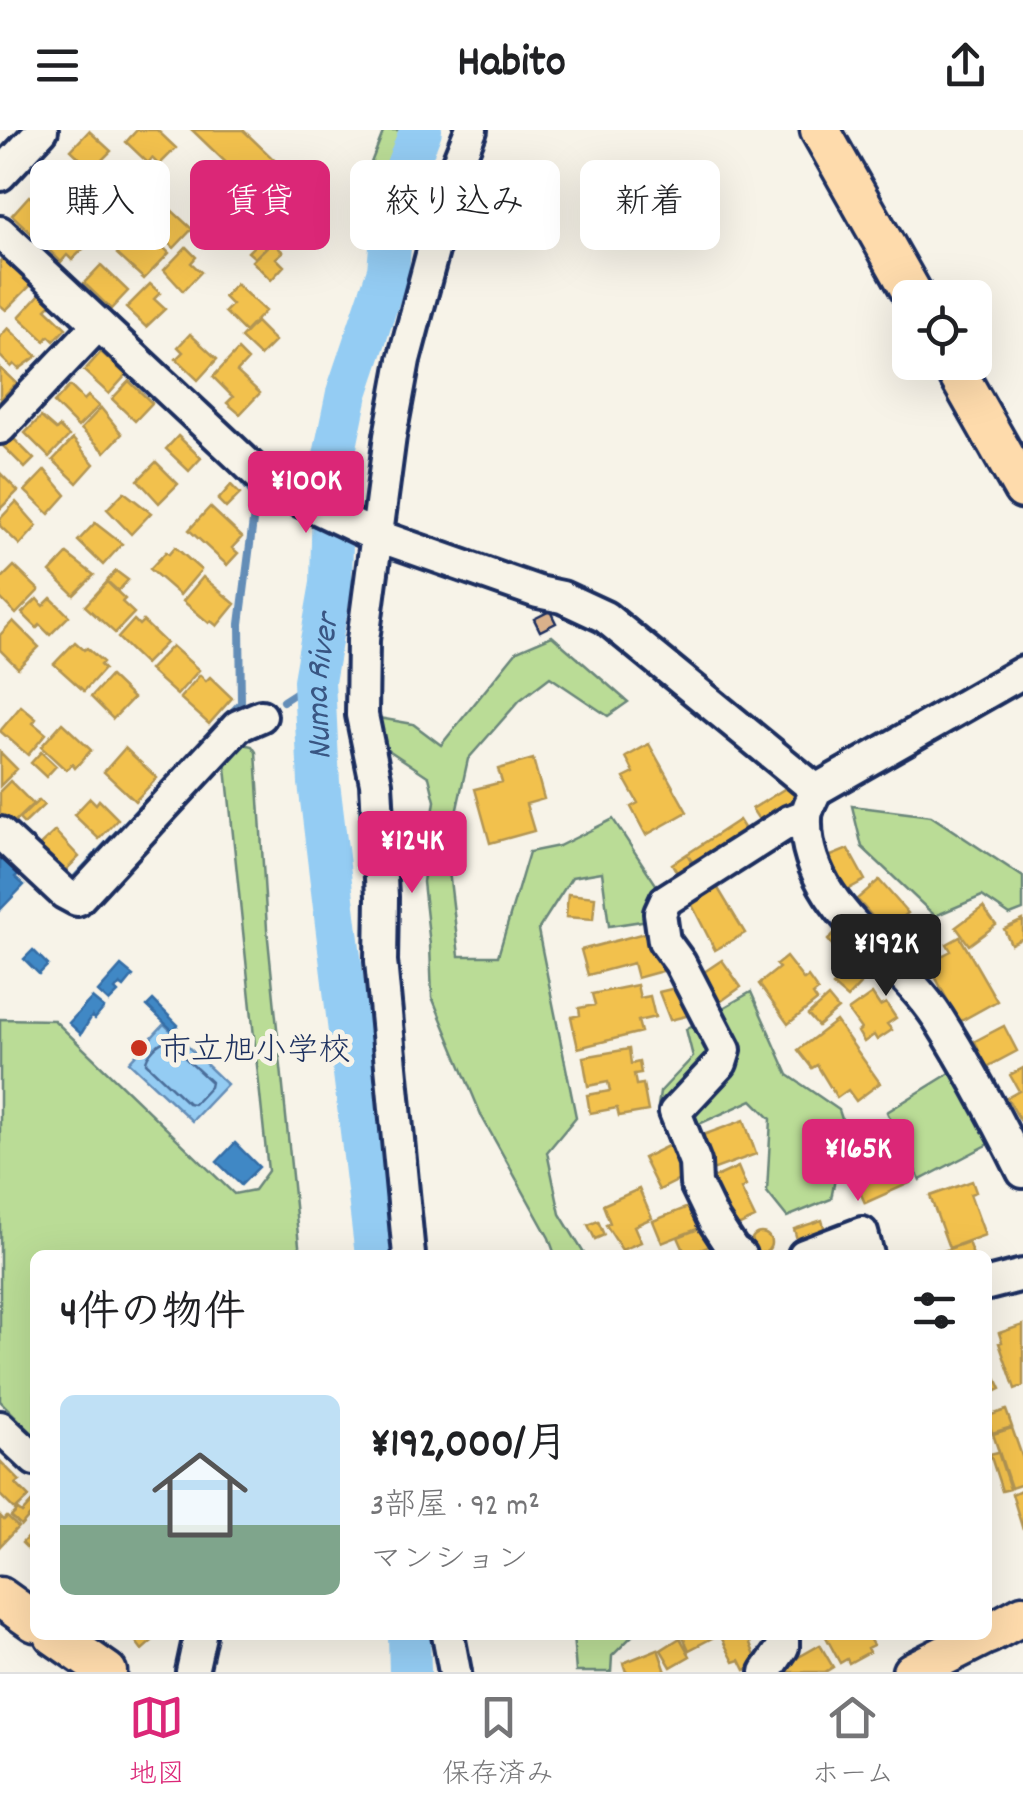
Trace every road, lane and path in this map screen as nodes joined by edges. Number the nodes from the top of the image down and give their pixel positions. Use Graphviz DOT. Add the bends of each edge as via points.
graph roads {
  1 [pos="42,130"];
  2 [pos="471,130"];
  3 [pos="820,130"];
  4 [pos="0,176"];
  5 [pos="0,232"];
  6 [pos="905,280"];
  7 [pos="98,324"];
  8 [pos="962,380"];
  9 [pos="0,428"];
  10 [pos="1023,489"];
  11 [pos="373,534"];
  12 [pos="1023,672"];
  13 [pos="261,716"];
  14 [pos="811,802"];
  15 [pos="0,833"];
  16 [pos="1023,1172"];
  17 [pos="410,1250"];
  18 [pos="733,1250"];
  19 [pos="817,1250"];
  20 [pos="867,1250"];
  21 [pos="1023,1275"];
  22 [pos="992,1283"];
  23 [pos="0,1428"];
  24 [pos="30,1455"];
  25 [pos="0,1598"];
  26 [pos="1023,1615"];
  27 [pos="30,1619"];
  28 [pos="992,1631"];
  29 [pos="61,1640"];
  30 [pos="199,1640"];
  31 [pos="449,1640"];
  32 [pos="784,1640"];
  33 [pos="974,1640"];
  34 [pos="107,1672"];
  35 [pos="192,1672"];
  36 [pos="456,1672"];
  37 [pos="766,1672"];
  38 [pos="912,1672"];
  1 -- 4 [label="street"];
  2 -- 11 [label="street" via="404,360"];
  3 -- 6 [label="main road"];
  5 -- 7 [label="street"];
  7 -- 9 [label="street"];
  7 -- 11 [label="street" via="272,487"];
  8 -- 10 [label="main road"];
  11 -- 14 [label="street" via="605,616"];
  11 -- 17 [label="street" via="362,716 376,783 381,961"];
  12 -- 14 [label="street"];
  13 -- 15 [label="street" via="238,726 77,900"];
  14 -- 16 [label="street" via="812,858 830,897 936,1016"];
  14 -- 18 [label="street" via="666,900 660,913 664,941 725,1050 721,1063 675,1112 695,1162 696,1184"];
  19 -- 20 [label="street" via="862,1233"];
  21 -- 22 [label="street"];
  23 -- 24 [label="street"];
  25 -- 27 [label="main road"];
  26 -- 28 [label="main road"];
  29 -- 34 [label="main road"];
  30 -- 35 [label="street"];
  31 -- 36 [label="street"];
  32 -- 37 [label="street"];
  33 -- 38 [label="main road"];
}
